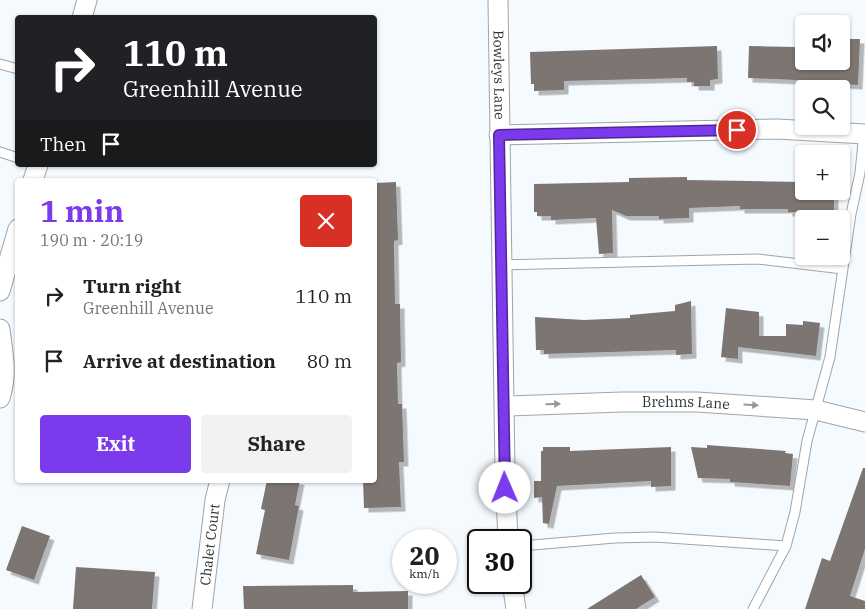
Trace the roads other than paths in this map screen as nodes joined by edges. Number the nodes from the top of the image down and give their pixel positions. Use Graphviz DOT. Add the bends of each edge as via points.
graph roads {
  1 [pos="88,0"];
  2 [pos="498,0"];
  3 [pos="83,15"];
  4 [pos="0,64"];
  5 [pos="15,68"];
  6 [pos="864,131"];
  7 [pos="499,135"];
  8 [pos="0,152"];
  9 [pos="15,157"];
  10 [pos="15,239"];
  11 [pos="502,265"];
  12 [pos="843,270"];
  13 [pos="0,291"];
  14 [pos="0,328"];
  15 [pos="0,398"];
  16 [pos="505,406"];
  17 [pos="816,410"];
  18 [pos="865,422"];
  19 [pos="219,483"];
  20 [pos="508,529"];
  21 [pos="532,545"];
  22 [pos="786,546"];
  23 [pos="514,594"];
  24 [pos="202,609"];
  25 [pos="516,609"];
  26 [pos="753,609"];
  1 -- 3 [label="street"];
  2 -- 7 [label="street, Bowleys Lane"];
  4 -- 5 [label="lane"];
  6 -- 7 [label="street" via="777,129"];
  6 -- 12 [label="lane"];
  7 -- 11 [label="street, Bowleys Lane"];
  8 -- 9 [label="lane"];
  10 -- 13 [label="street"];
  11 -- 12 [label="lane" via="756,260"];
  11 -- 16 [label="street, Bowleys Lane"];
  12 -- 17 [label="lane" via="830,357"];
  14 -- 15 [label="street" via="6,365"];
  16 -- 17 [label="street, Brehms Lane, one-way" via="697,402"];
  16 -- 20 [label="street, Bowleys Lane"];
  17 -- 18 [label="street, Brehms Lane"];
  17 -- 22 [label="lane"];
  19 -- 24 [label="street, Chalet Court"];
  21 -- 22 [label="lane" via="655,537"];
  22 -- 26 [label="lane"];
  23 -- 25 [label="street"];
}
